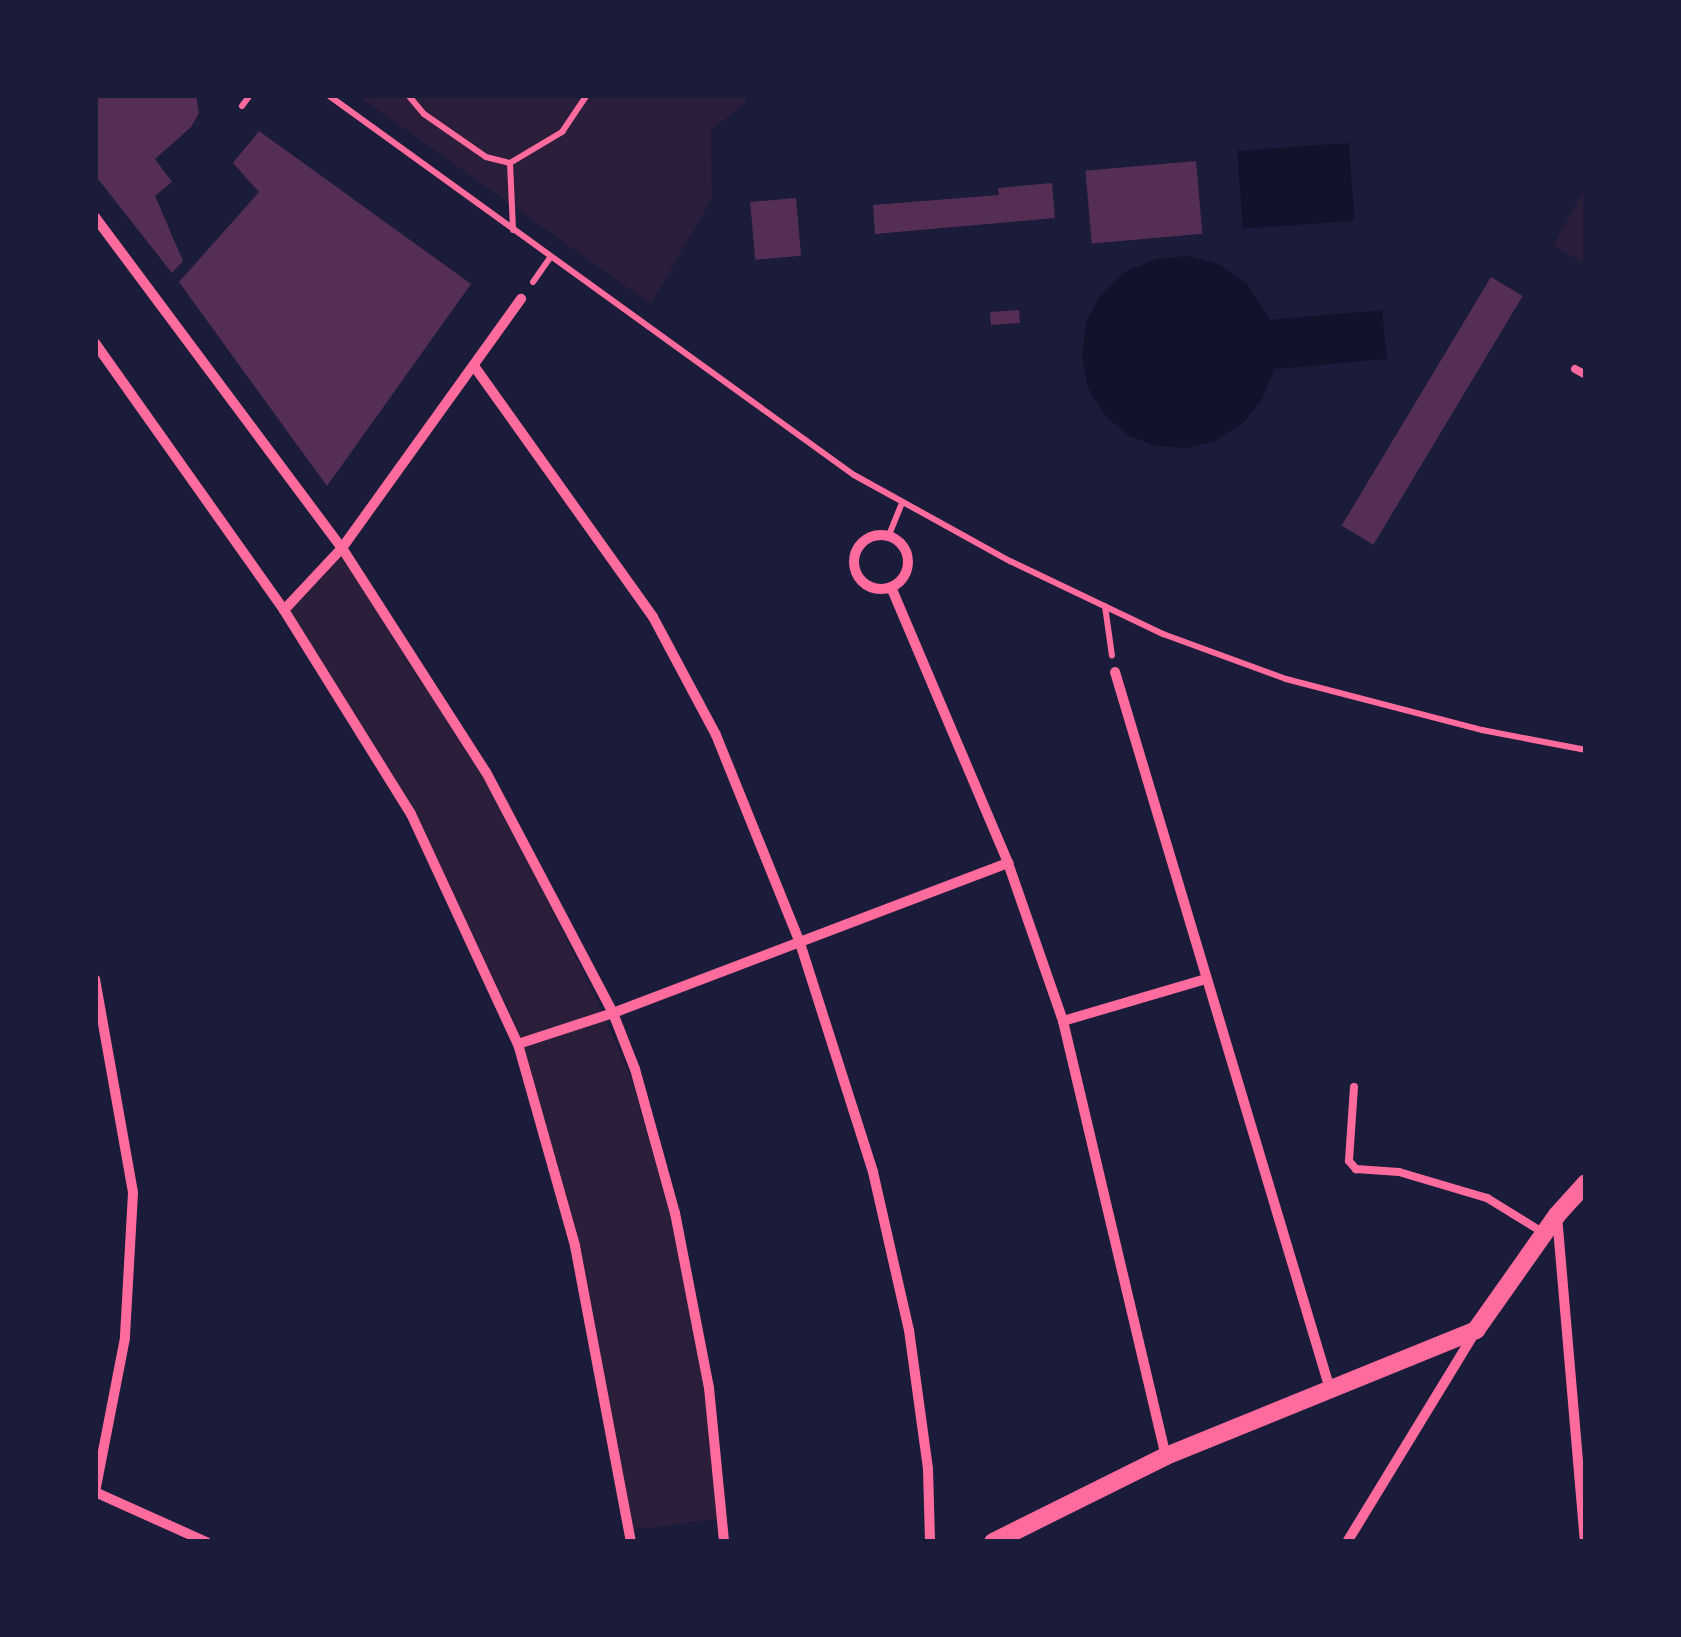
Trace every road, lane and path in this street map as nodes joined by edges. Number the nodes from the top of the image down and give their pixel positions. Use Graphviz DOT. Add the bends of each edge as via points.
graph roads {
  1 [pos="250,95"];
  2 [pos="328,95"];
  3 [pos="408,95"];
  4 [pos="587,95"];
  5 [pos="242,106"];
  6 [pos="510,163"];
  7 [pos="95,217"];
  8 [pos="513,232"];
  9 [pos="550,258"];
  10 [pos="521,299"];
  11 [pos="95,343"];
  12 [pos="474,366"];
  13 [pos="1575,369"];
  14 [pos="1586,375"];
  15 [pos="902,505"];
  16 [pos="889,535"];
  17 [pos="342,548"];
  18 [pos="891,587"];
  19 [pos="1105,606"];
  20 [pos="284,610"];
  21 [pos="1115,672"];
  22 [pos="1586,750"];
  23 [pos="1008,862"];
  24 [pos="800,943"];
  25 [pos="95,979"];
  26 [pos="1206,980"];
  27 [pos="613,1013"];
  28 [pos="1063,1022"];
  29 [pos="518,1044"];
  30 [pos="1354,1086"];
  31 [pos="1586,1183"];
  32 [pos="1557,1215"];
  33 [pos="1544,1233"];
  34 [pos="1476,1330"];
  35 [pos="1330,1390"];
  36 [pos="1166,1456"];
  37 [pos="95,1492"];
  38 [pos="206,1542"];
  39 [pos="630,1542"];
  40 [pos="724,1542"];
  41 [pos="930,1542"];
  42 [pos="994,1542"];
  43 [pos="1347,1542"];
  44 [pos="1585,1542"];
  1 -- 5 [label="path"];
  2 -- 8 [label="path"];
  3 -- 6 [label="path" via="486,157"];
  4 -- 6 [label="path" via="562,132"];
  6 -- 8 [label="path"];
  7 -- 17 [label="street"];
  8 -- 9 [label="path"];
  9 -- 10 [label="path"];
  9 -- 15 [label="path"];
  10 -- 12 [label="street"];
  11 -- 20 [label="street"];
  12 -- 17 [label="street"];
  12 -- 24 [label="street" via="652,617 716,735"];
  13 -- 14 [label="lane"];
  15 -- 16 [label="path"];
  15 -- 19 [label="path"];
  16 -- 18 [label="street" via="903,544 909,561"];
  16 -- 18 [label="street" via="859,546 854,562 874,588"];
  17 -- 20 [label="street"];
  17 -- 27 [label="street" via="486,772"];
  18 -- 23 [label="street"];
  19 -- 21 [label="path"];
  19 -- 22 [label="path" via="1286,679"];
  20 -- 29 [label="street" via="411,814"];
  21 -- 26 [label="street"];
  23 -- 24 [label="street"];
  23 -- 28 [label="street"];
  24 -- 27 [label="street"];
  24 -- 41 [label="street" via="874,1172 905,1313 928,1468"];
  25 -- 37 [label="street" via="132,1193 125,1338"];
  26 -- 28 [label="street"];
  26 -- 35 [label="street"];
  27 -- 29 [label="street"];
  27 -- 40 [label="street" via="674,1214 709,1388"];
  28 -- 36 [label="street"];
  29 -- 39 [label="street" via="576,1246"];
  30 -- 33 [label="lane" via="1349,1161 1356,1169 1399,1172 1487,1198"];
  31 -- 32 [label="street"];
  32 -- 33 [label="street"];
  32 -- 44 [label="street"];
  33 -- 34 [label="street"];
  34 -- 35 [label="street"];
  34 -- 43 [label="street"];
  35 -- 36 [label="street"];
  36 -- 42 [label="street"];
  37 -- 38 [label="street"];
}
